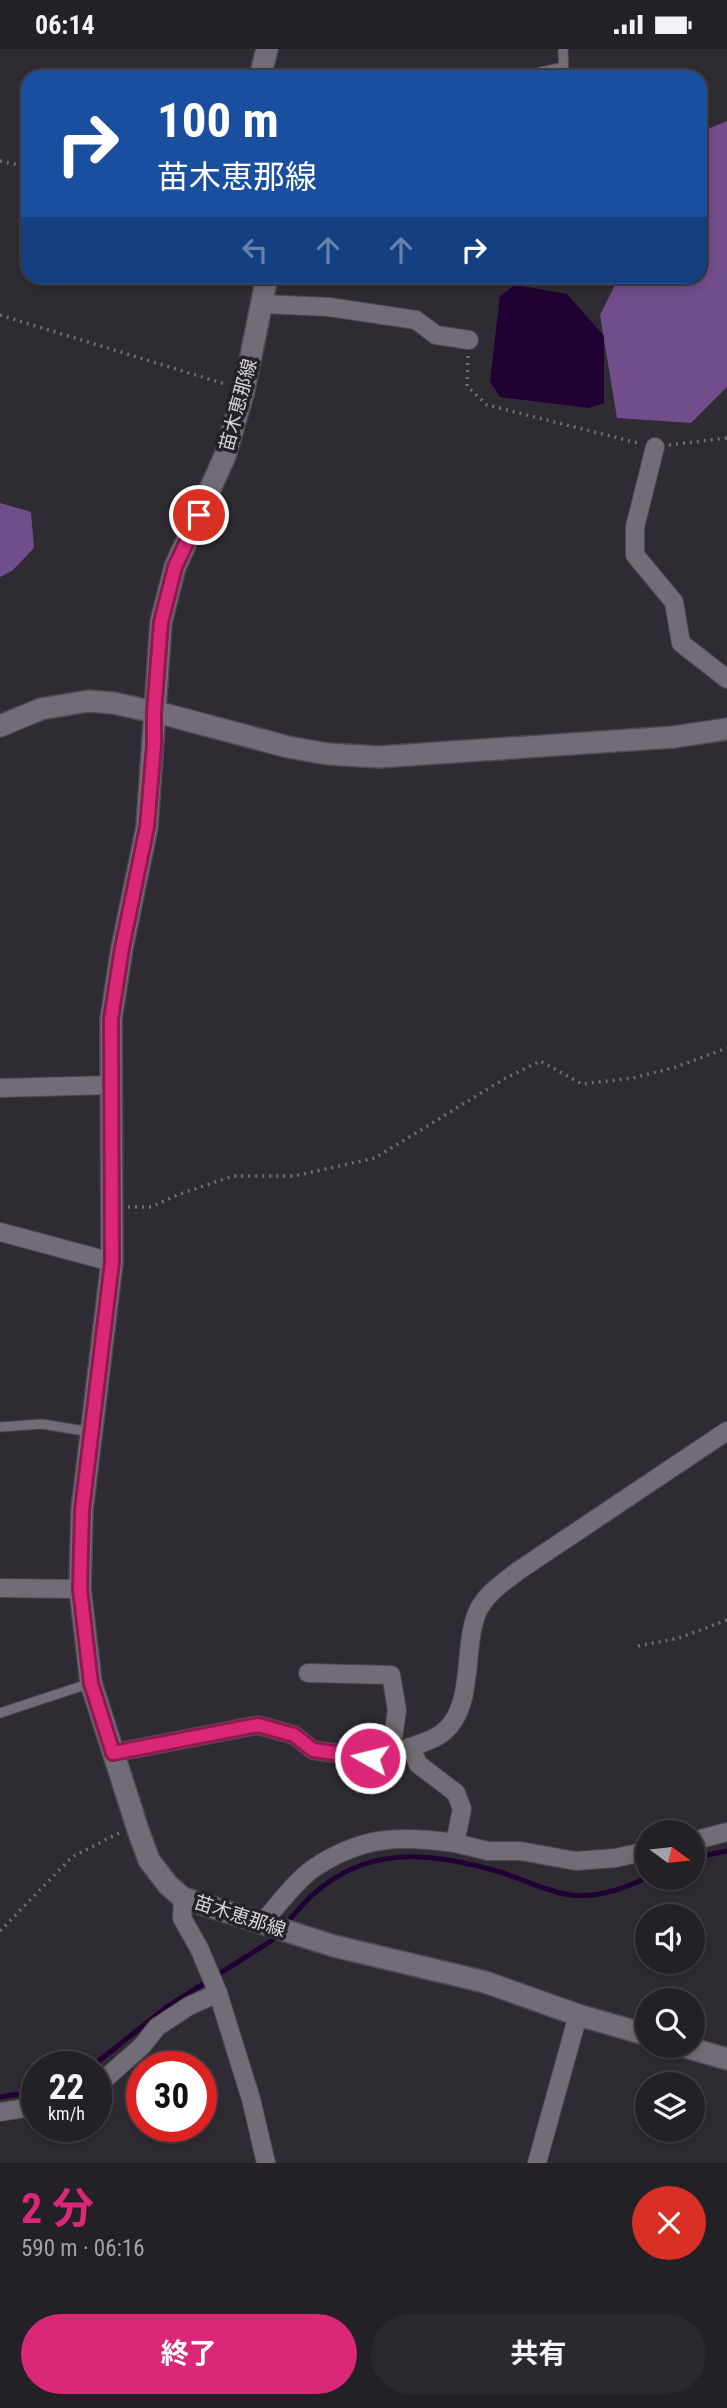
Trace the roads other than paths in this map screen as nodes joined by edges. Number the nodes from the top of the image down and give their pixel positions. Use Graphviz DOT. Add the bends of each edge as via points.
graph roads {
  1 [pos="267,49"];
  2 [pos="563,49"];
  3 [pos="262,70"];
  4 [pos="564,70"];
  5 [pos="266,284"];
  6 [pos="263,304"];
  7 [pos="470,340"];
  8 [pos="655,447"];
  9 [pos="727,679"];
  10 [pos="154,712"];
  11 [pos="0,726"];
  12 [pos="727,729"];
  13 [pos="111,1085"];
  14 [pos="0,1088"];
  15 [pos="0,1232"];
  16 [pos="112,1262"];
  17 [pos="0,1427"];
  18 [pos="727,1431"];
  19 [pos="91,1433"];
  20 [pos="0,1588"];
  21 [pos="80,1589"];
  22 [pos="308,1673"];
  23 [pos="91,1683"];
  24 [pos="0,1713"];
  25 [pos="411,1747"];
  26 [pos="391,1752"];
  27 [pos="113,1753"];
  28 [pos="727,1832"];
  29 [pos="705,1837"];
  30 [pos="455,1843"];
  31 [pos="635,1854"];
  32 [pos="183,1898"];
  33 [pos="266,1925"];
  34 [pos="217,1991"];
  35 [pos="578,2015"];
  36 [pos="635,2031"];
  37 [pos="705,2053"];
  38 [pos="727,2059"];
  39 [pos="112,2073"];
  40 [pos="21,2109"];
  41 [pos="0,2112"];
  42 [pos="266,2163"];
  43 [pos="537,2163"];
  1 -- 3 [label="main road"];
  2 -- 4 [label="lane"];
  5 -- 6 [label="main road, 苗木恵那線"];
  6 -- 7 [label="street" via="328,307 416,320 436,335"];
  6 -- 10 [label="main road, 苗木恵那線" via="225,456 170,582 161,622"];
  8 -- 9 [label="street" via="635,527 635,555 674,601 681,643"];
  10 -- 11 [label="main road" via="88,701 41,709"];
  10 -- 12 [label="main road" via="288,747 379,757 674,737"];
  10 -- 13 [label="main road, 苗木恵那線" via="147,827 111,1019"];
  13 -- 14 [label="street"];
  13 -- 16 [label="main road, 苗木恵那線"];
  15 -- 16 [label="street"];
  16 -- 19 [label="main road, 苗木恵那線"];
  17 -- 19 [label="lane" via="42,1424"];
  18 -- 25 [label="street" via="494,1590 478,1611 461,1708 440,1735"];
  19 -- 21 [label="main road, 苗木恵那線" via="82,1510"];
  20 -- 21 [label="street"];
  21 -- 23 [label="main road, 苗木恵那線"];
  22 -- 26 [label="street" via="391,1675 397,1710"];
  23 -- 24 [label="lane"];
  23 -- 27 [label="main road, 苗木恵那線"];
  25 -- 26 [label="street"];
  25 -- 30 [label="street" via="418,1764 456,1793 462,1809"];
  26 -- 27 [label="street" via="370,1758 313,1750 294,1735 258,1725"];
  27 -- 32 [label="main road, 苗木恵那線" via="149,1860"];
  28 -- 29 [label="street"];
  30 -- 31 [label="street" via="576,1861"];
  30 -- 33 [label="street" via="407,1838 365,1842 312,1869"];
  32 -- 33 [label="main road, 苗木恵那線"];
  32 -- 34 [label="street" via="182,1918"];
  33 -- 35 [label="main road, 苗木恵那線" via="485,1982"];
  34 -- 39 [label="street" via="158,2027"];
  34 -- 42 [label="street"];
  35 -- 36 [label="main road, 苗木恵那線"];
  35 -- 43 [label="street"];
  37 -- 38 [label="main road"];
  40 -- 41 [label="street"];
}
